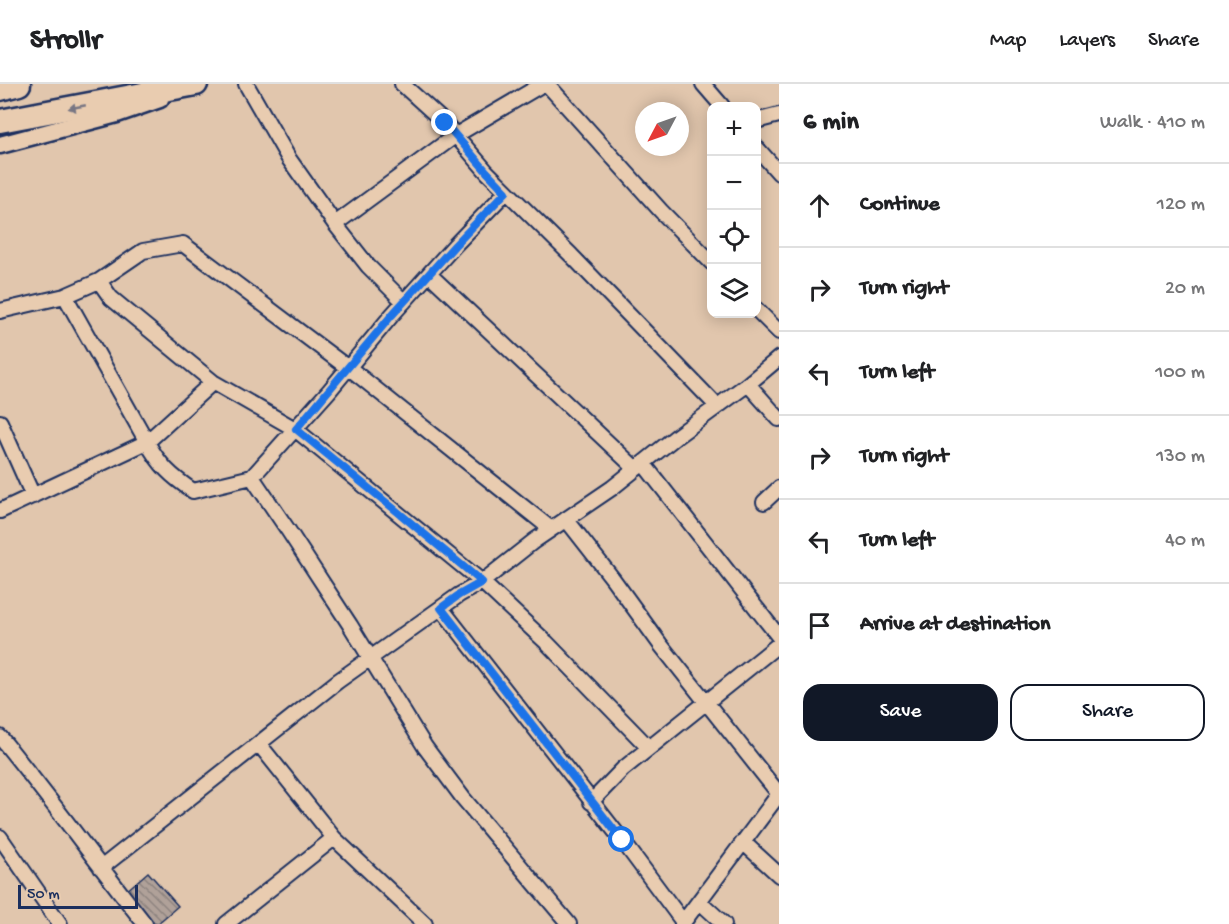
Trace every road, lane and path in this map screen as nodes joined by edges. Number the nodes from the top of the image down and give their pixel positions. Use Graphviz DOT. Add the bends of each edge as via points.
graph roads {
  1 [pos="19,84"];
  2 [pos="196,84"];
  3 [pos="203,84"];
  4 [pos="246,84"];
  5 [pos="402,84"];
  6 [pos="545,84"];
  7 [pos="703,84"];
  8 [pos="0,89"];
  9 [pos="719,102"];
  10 [pos="779,115"];
  11 [pos="761,120"];
  12 [pos="0,121"];
  13 [pos="456,135"];
  14 [pos="0,145"];
  15 [pos="761,153"];
  16 [pos="779,173"];
  17 [pos="506,192"];
  18 [pos="335,224"];
  19 [pos="707,259"];
  20 [pos="429,274"];
  21 [pos="99,281"];
  22 [pos="66,296"];
  23 [pos="404,302"];
  24 [pos="0,311"];
  25 [pos="761,314"];
  26 [pos="779,332"];
  27 [pos="779,358"];
  28 [pos="348,368"];
  29 [pos="213,382"];
  30 [pos="748,384"];
  31 [pos="717,406"];
  32 [pos="779,419"];
  33 [pos="0,422"];
  34 [pos="296,429"];
  35 [pos="147,442"];
  36 [pos="639,466"];
  37 [pos="252,477"];
  38 [pos="779,488"];
  39 [pos="33,496"];
  40 [pos="764,502"];
  41 [pos="0,512"];
  42 [pos="566,519"];
  43 [pos="551,529"];
  44 [pos="482,582"];
  45 [pos="441,608"];
  46 [pos="779,637"];
  47 [pos="779,644"];
  48 [pos="370,658"];
  49 [pos="706,702"];
  50 [pos="0,737"];
  51 [pos="259,744"];
  52 [pos="649,748"];
  53 [pos="779,794"];
  54 [pos="591,801"];
  55 [pos="0,837"];
  56 [pos="334,838"];
  57 [pos="743,842"];
  58 [pos="101,868"];
  59 [pos="779,874"];
  60 [pos="699,901"];
  61 [pos="683,923"];
  62 [pos="60,924"];
  63 [pos="145,924"];
  64 [pos="226,924"];
  65 [pos="425,924"];
  66 [pos="569,924"];
  67 [pos="724,924"];
  1 -- 8 [label="highway"];
  2 -- 12 [label="highway, one-way"];
  3 -- 14 [label="street" via="117,114"];
  4 -- 18 [label="street" via="288,159"];
  5 -- 13 [label="street"];
  6 -- 13 [label="street"];
  6 -- 19 [label="street"];
  7 -- 9 [label="street"];
  10 -- 11 [label="street"];
  13 -- 17 [label="street"];
  13 -- 18 [label="street"];
  15 -- 16 [label="street"];
  17 -- 20 [label="street"];
  17 -- 31 [label="street"];
  18 -- 23 [label="street" via="368,266"];
  20 -- 23 [label="street"];
  20 -- 36 [label="street"];
  21 -- 22 [label="street"];
  21 -- 28 [label="street" via="143,251 183,244"];
  21 -- 29 [label="street" via="111,298"];
  22 -- 24 [label="street"];
  22 -- 35 [label="street"];
  23 -- 28 [label="street"];
  25 -- 26 [label="street"];
  27 -- 30 [label="street"];
  28 -- 34 [label="street"];
  28 -- 43 [label="street"];
  29 -- 34 [label="street"];
  29 -- 35 [label="street"];
  30 -- 31 [label="street"];
  30 -- 32 [label="street"];
  31 -- 36 [label="street"];
  33 -- 39 [label="street"];
  34 -- 37 [label="street"];
  34 -- 44 [label="street"];
  35 -- 37 [label="street" via="172,477 193,491"];
  35 -- 39 [label="street"];
  36 -- 42 [label="street"];
  36 -- 46 [label="street"];
  37 -- 48 [label="street"];
  38 -- 40 [label="street"];
  39 -- 41 [label="street"];
  42 -- 43 [label="street"];
  42 -- 49 [label="street"];
  43 -- 44 [label="street"];
  44 -- 45 [label="street"];
  44 -- 52 [label="street"];
  45 -- 48 [label="street"];
  45 -- 54 [label="street"];
  47 -- 49 [label="street"];
  48 -- 51 [label="street"];
  48 -- 66 [label="street" via="425,747 457,790"];
  49 -- 52 [label="street"];
  49 -- 53 [label="street"];
  50 -- 58 [label="street"];
  51 -- 56 [label="street"];
  51 -- 58 [label="street"];
  52 -- 54 [label="street"];
  53 -- 57 [label="street"];
  54 -- 61 [label="street"];
  55 -- 62 [label="street"];
  56 -- 64 [label="street"];
  56 -- 65 [label="street"];
  57 -- 59 [label="street"];
  57 -- 60 [label="street"];
  58 -- 63 [label="street"];
  60 -- 61 [label="street"];
  60 -- 67 [label="street"];
}
